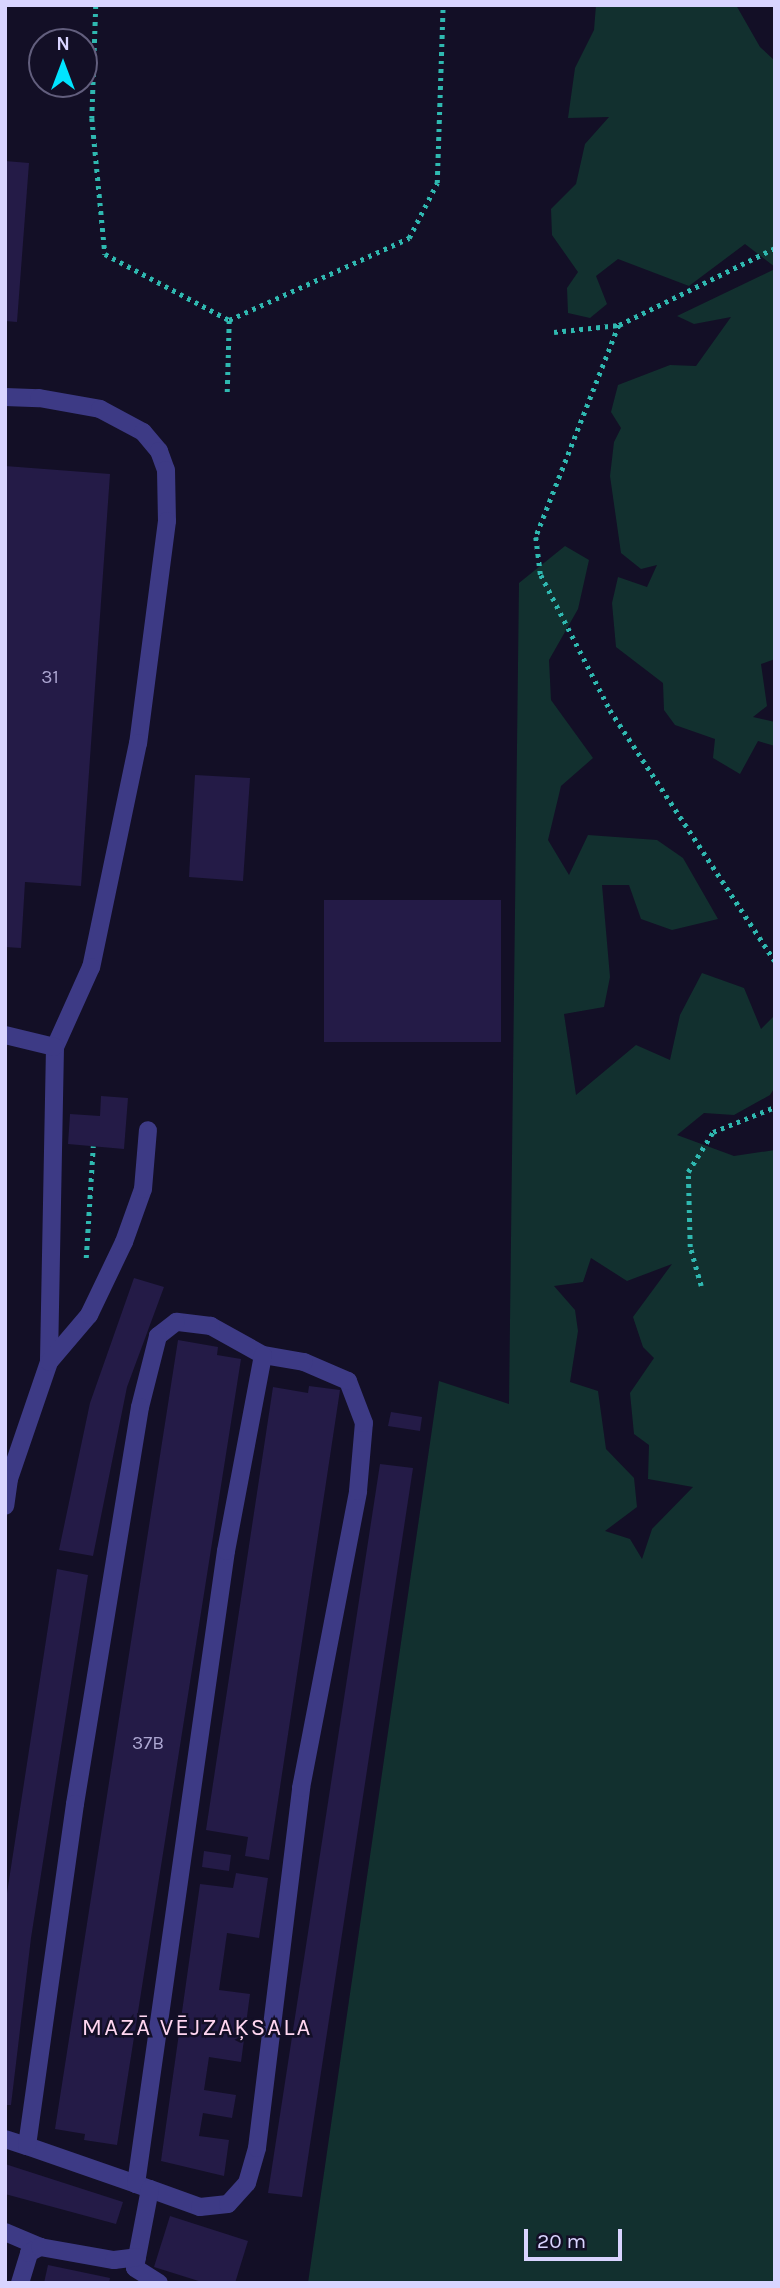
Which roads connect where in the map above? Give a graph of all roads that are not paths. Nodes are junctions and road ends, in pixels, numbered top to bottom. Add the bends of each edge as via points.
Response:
1 (5, 397) edge
2 (5, 1035) edge
3 (55, 1046) junction
4 (148, 1129) dead end
5 (263, 1355) junction
6 (50, 1362) junction
7 (5, 1506) edge
8 (5, 2139) edge
9 (27, 2146) junction
10 (143, 2187) junction
11 (5, 2232) edge
12 (40, 2248) junction
13 (135, 2269) edge
14 (20, 2283) edge
15 (159, 2283) edge

1 - 3 street via 100,409 143,432 159,451 166,470 167,521 138,743 91,967
2 - 3 street
3 - 6 street
4 - 6 street via 143,1189 124,1242 89,1315
5 - 9 street via 211,1326 176,1322 158,1336 140,1407 80,1776
5 - 10 street via 226,1551
5 - 10 street via 303,1362 348,1381 364,1423 363,1452 301,1788 257,2148 247,2183 228,2203 200,2207
6 - 7 street via 9,1479
8 - 9 street
9 - 10 street
10 - 13 street
11 - 12 street
12 - 13 street via 114,2260
12 - 14 street via 29,2253
13 - 15 street

